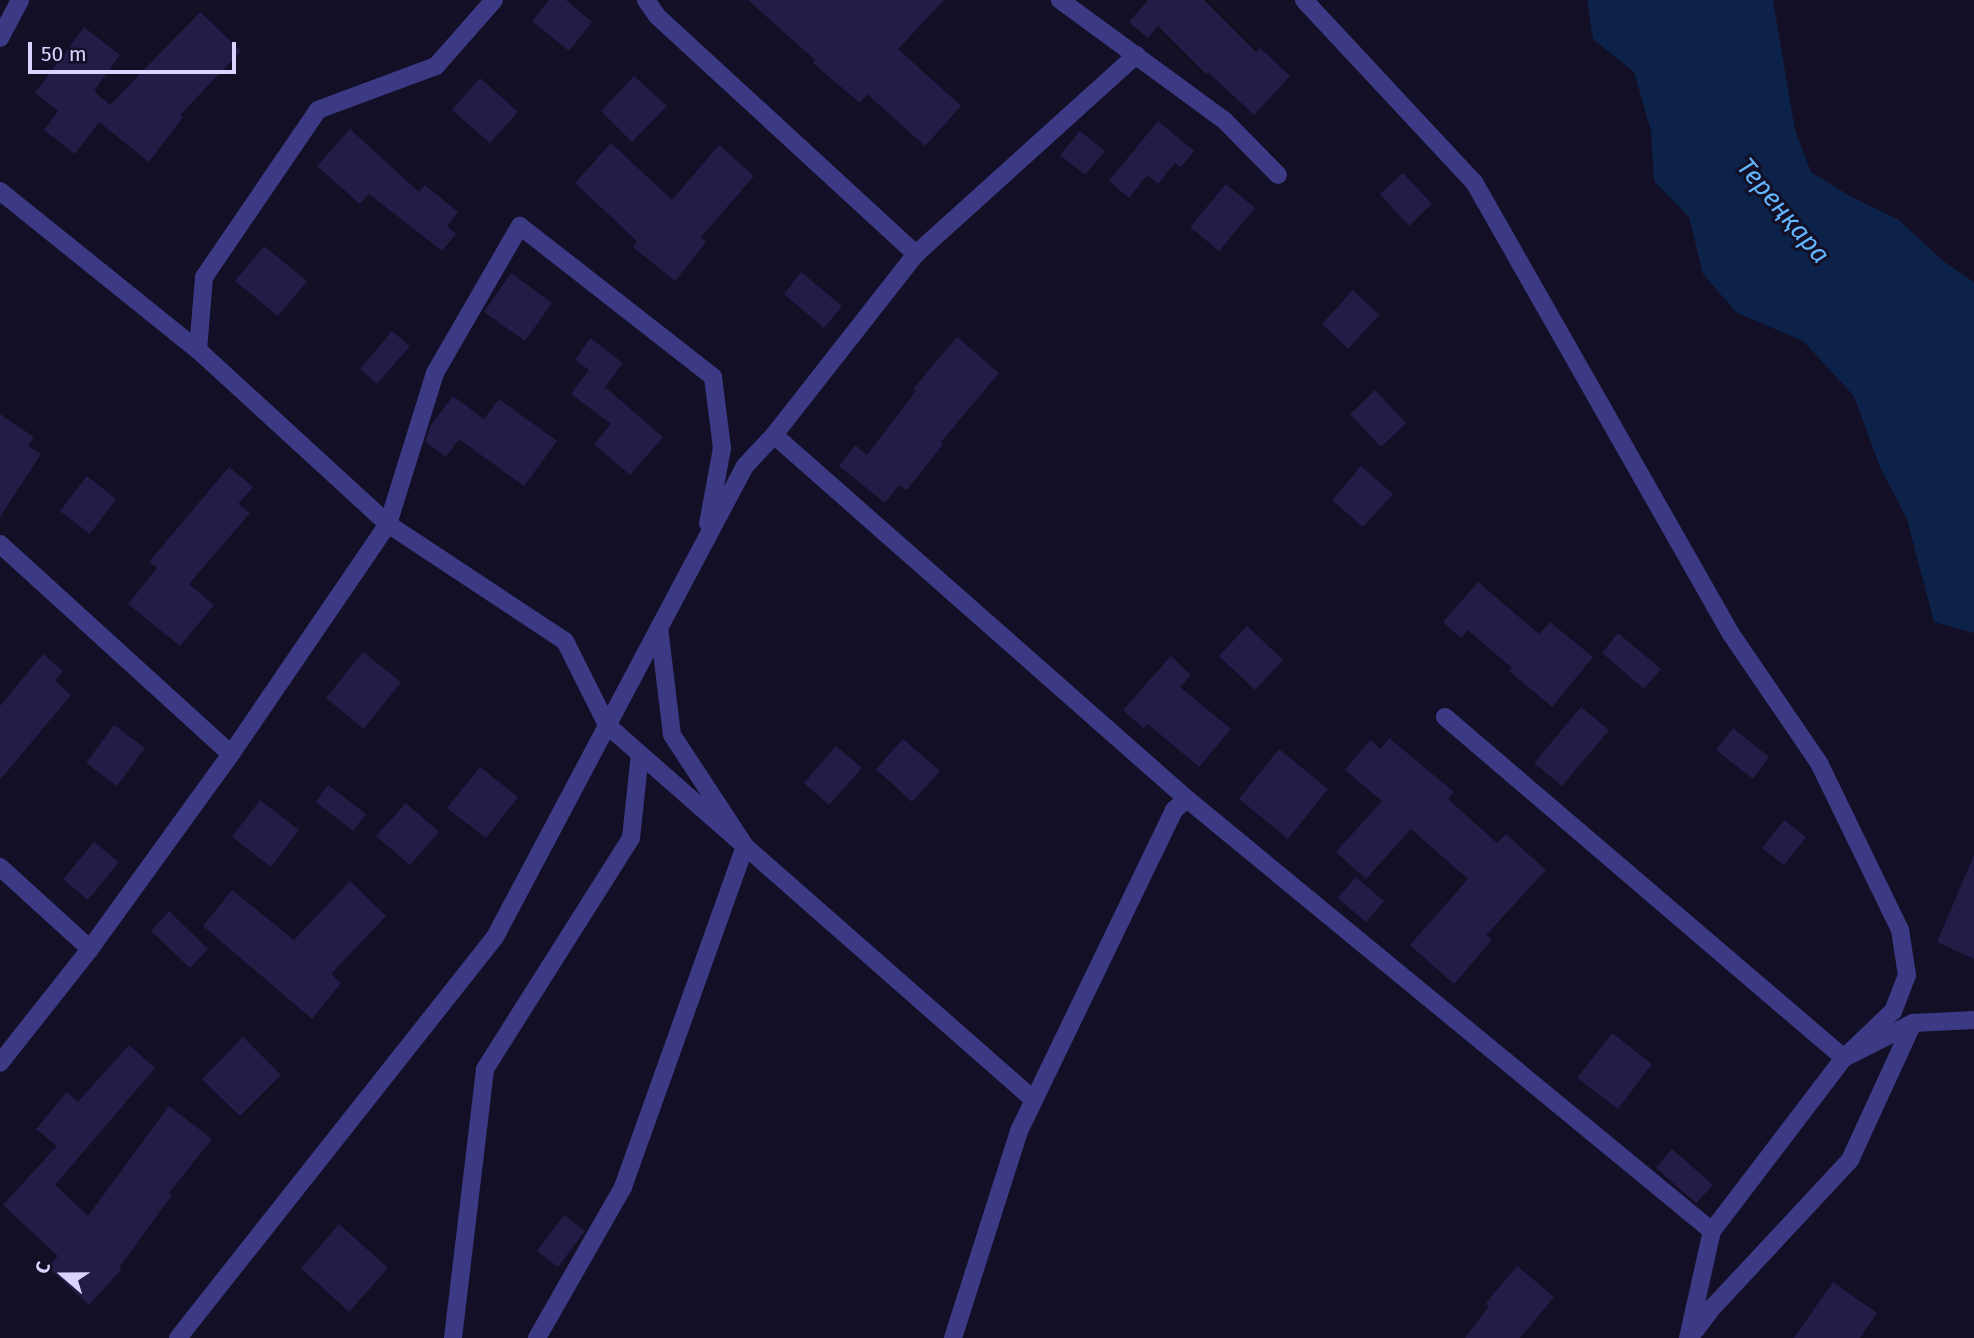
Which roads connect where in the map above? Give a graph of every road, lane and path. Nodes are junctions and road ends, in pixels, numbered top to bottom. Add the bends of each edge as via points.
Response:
1 (20, 0) edge
2 (494, 0) edge
3 (646, 0) edge
4 (1060, 0) edge
5 (1304, 0) edge
6 (0, 38) edge
7 (1136, 55) junction
8 (1278, 174) dead end
9 (0, 191) edge
10 (916, 254) junction
11 (198, 349) junction
12 (774, 435) junction
13 (388, 524) junction
14 (704, 542) junction
15 (0, 544) edge
16 (659, 628) junction
17 (1446, 717) dead end
18 (607, 725) junction
19 (231, 754) junction
20 (640, 754) junction
21 (1187, 799) junction
22 (745, 846) junction
23 (0, 867) edge
24 (90, 950) junction
25 (1974, 1020) edge
26 (1913, 1023) junction
27 (1844, 1058) junction
28 (0, 1063) edge
29 (1034, 1100) junction
30 (1712, 1231) junction
31 (178, 1338) edge
32 (453, 1338) edge
33 (537, 1338) edge
34 (953, 1338) edge
35 (1689, 1338) edge

1 - 6 street
2 - 11 street via 436,66 318,110 204,276
3 - 10 street via 657,16
4 - 7 street
5 - 27 street via 1474,182 1731,634 1819,763 1900,930 1907,975 1893,1011
7 - 8 street via 1224,120
7 - 10 street
9 - 11 street
10 - 12 street
11 - 13 street
12 - 14 street via 745,466
12 - 21 street
13 - 14 street via 435,373 520,226 713,377 722,448
13 - 18 street via 565,641
13 - 19 street
14 - 16 street
15 - 19 street
16 - 18 street
16 - 22 street via 672,735
17 - 27 street
18 - 20 street
18 - 31 street via 495,937
19 - 24 street
20 - 22 street
20 - 32 street via 631,838 485,1069
21 - 29 street via 1174,810
21 - 30 street
22 - 29 street
22 - 33 street via 623,1187
23 - 24 street
24 - 28 street
25 - 26 street
26 - 27 street
26 - 35 street via 1850,1160
27 - 30 street
29 - 34 street via 1018,1131
30 - 35 street

